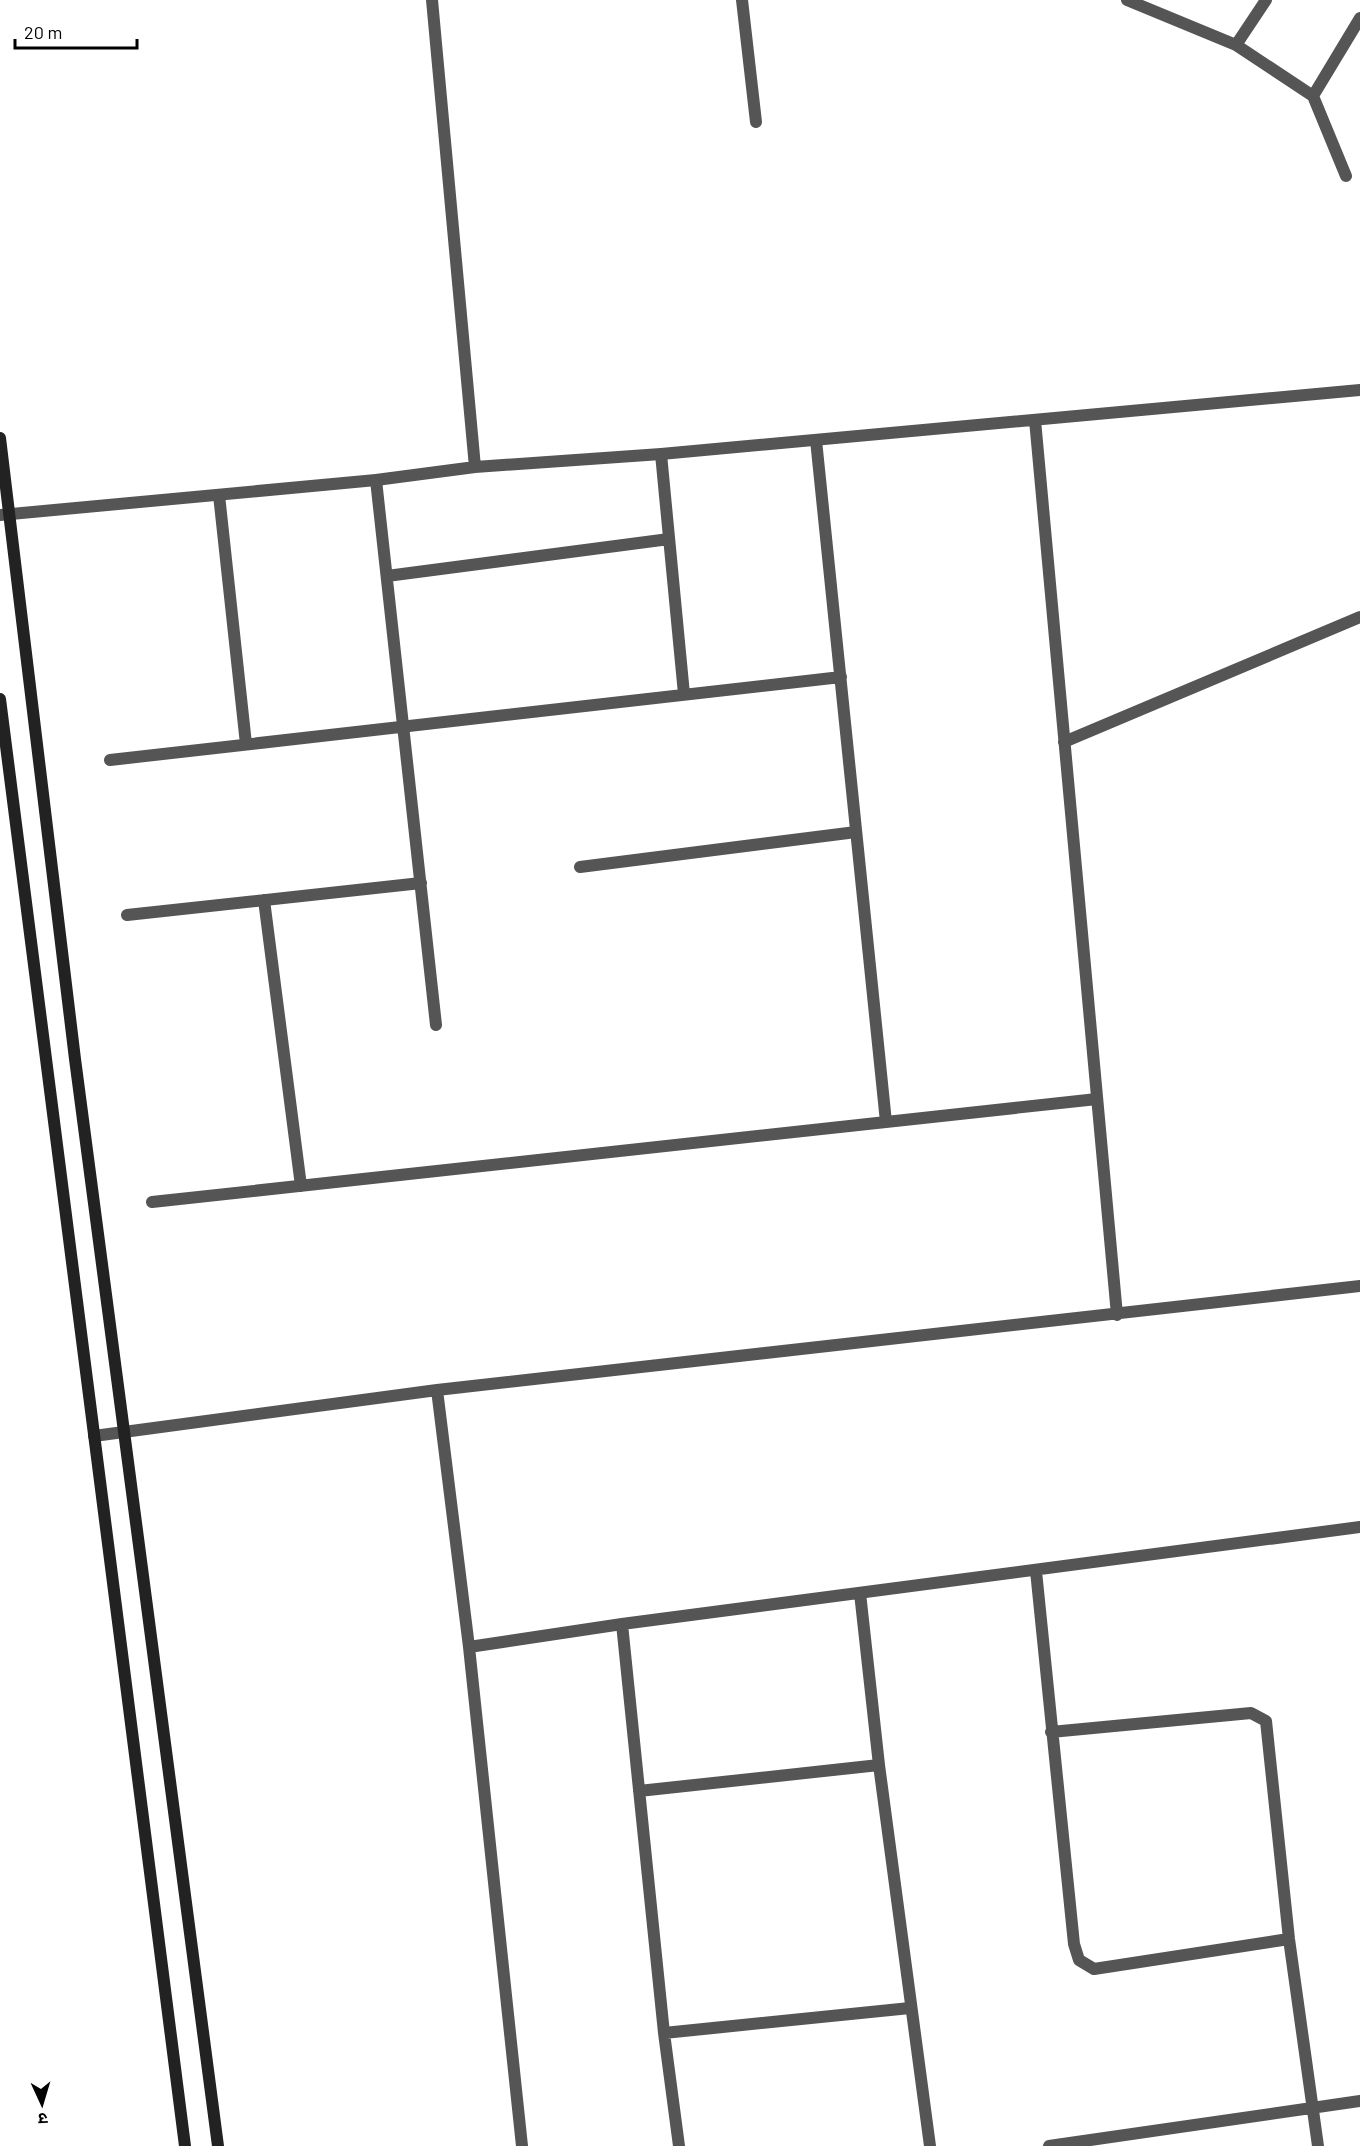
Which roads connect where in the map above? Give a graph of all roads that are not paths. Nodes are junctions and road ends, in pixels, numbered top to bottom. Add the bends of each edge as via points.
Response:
1 (432, 0) edge
2 (742, 0) edge
3 (1127, 0) edge
4 (1266, 0) edge
5 (1360, 18) edge
6 (1236, 45) junction
7 (1313, 96) junction
8 (756, 122) dead end
9 (1346, 176) dead end
10 (1360, 390) edge
11 (1035, 420) junction
12 (0, 438) edge
13 (816, 440) junction
14 (661, 454) junction
15 (475, 466) junction
16 (376, 480) junction
17 (219, 495) junction
18 (5, 514) edge
19 (669, 539) junction
20 (387, 576) junction
21 (1360, 617) edge
22 (841, 677) junction
23 (684, 694) junction
24 (0, 699) edge
25 (403, 726) junction
26 (1064, 742) junction
27 (246, 744) junction
28 (110, 760) dead end
29 (856, 832) junction
30 (580, 867) dead end
31 (421, 883) junction
32 (264, 900) junction
33 (127, 915) dead end
34 (436, 1025) dead end
35 (1097, 1100) junction
36 (886, 1122) junction
37 (301, 1186) junction
38 (152, 1202) dead end
39 (1360, 1286) edge
40 (1116, 1315) junction
41 (437, 1389) junction
42 (124, 1433) junction
43 (94, 1436) junction
44 (1360, 1527) edge
45 (1036, 1571) junction
46 (860, 1593) junction
47 (622, 1624) junction
48 (469, 1647) junction
49 (1051, 1732) junction
50 (879, 1765) junction
51 (639, 1791) junction
52 (1289, 1939) junction
53 (910, 2008) junction
54 (664, 2032) junction
55 (1360, 2101) edge
56 (1313, 2107) junction
57 (185, 2146) edge
58 (218, 2146) edge
59 (522, 2146) edge
60 (679, 2146) edge
61 (930, 2146) edge
62 (1049, 2146) edge
63 (1318, 2146) edge

1 - 15 street
2 - 8 street
3 - 6 street
4 - 6 street
5 - 7 street
6 - 7 street
7 - 9 street
10 - 11 street
11 - 13 street
11 - 26 street
12 - 18 street
13 - 14 street
13 - 22 street
14 - 15 street
14 - 19 street
15 - 16 street
16 - 17 street
16 - 20 street
17 - 18 street
17 - 27 street
18 - 42 street
19 - 20 street
19 - 23 street
20 - 25 street
21 - 26 street
22 - 23 street
22 - 29 street
23 - 25 street
24 - 43 street
25 - 27 street
25 - 31 street
26 - 35 street
27 - 28 street
29 - 30 street
29 - 36 street
31 - 32 street
31 - 34 street
32 - 33 street
32 - 37 street
35 - 36 street
35 - 40 street
36 - 37 street
37 - 38 street
39 - 40 street
40 - 41 street
41 - 42 street
41 - 48 street
42 - 43 street
42 - 58 street
43 - 57 street
44 - 45 street
45 - 46 street
45 - 49 street
46 - 47 street
46 - 50 street
47 - 48 street
47 - 51 street
48 - 59 street
49 - 52 street via 1251,1713 1266,1721
49 - 52 street via 1078,1960 1094,1969
50 - 51 street
50 - 53 street
51 - 54 street
52 - 56 street
53 - 54 street
53 - 61 street
54 - 60 street
55 - 56 street
56 - 62 street
56 - 63 street

